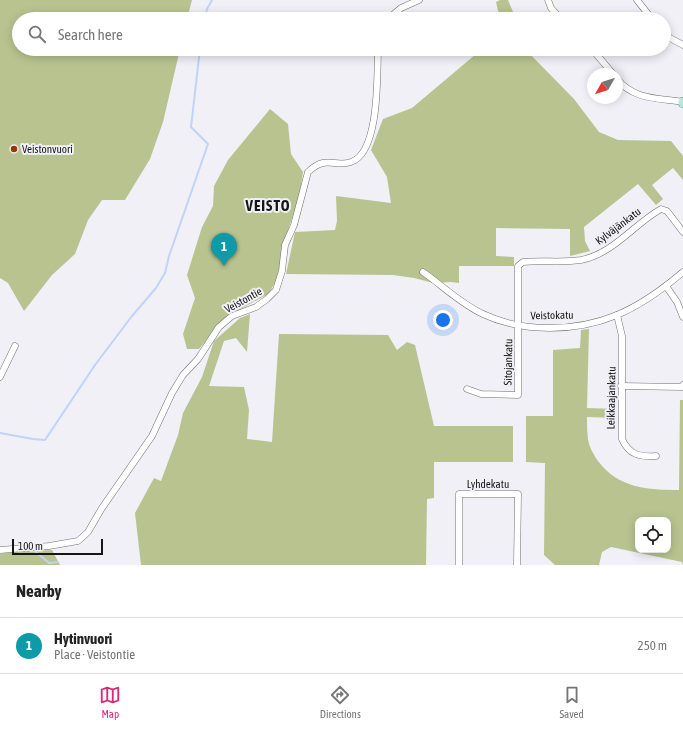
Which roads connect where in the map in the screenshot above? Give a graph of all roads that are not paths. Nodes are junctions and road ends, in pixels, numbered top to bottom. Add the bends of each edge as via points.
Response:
1 (419, 0) edge
2 (548, 0) edge
3 (637, 0) edge
4 (396, 12) edge
5 (555, 12) edge
6 (646, 12) edge
7 (671, 39) edge
8 (683, 45) edge
9 (378, 56) edge
10 (598, 56) edge
11 (608, 68) edge
12 (623, 85) edge
13 (683, 102) edge
14 (683, 232) edge
15 (423, 272) dead end
16 (683, 272) edge
17 (666, 286) junction
18 (617, 315) junction
19 (683, 317) edge
20 (518, 325) junction
21 (15, 346) dead end
22 (0, 377) edge
23 (683, 385) edge
24 (621, 386) junction
25 (467, 389) dead end
26 (656, 456) dead end
27 (0, 550) edge
28 (459, 565) edge
29 (517, 565) edge

1 - 4 street
2 - 5 street
3 - 6 street
7 - 8 street
9 - 27 street, Veistontie via 377,107 369,137 357,159 351,162 321,163 308,172 286,245 276,290 256,307 232,316 220,327 198,359 183,375 152,436 88,532 78,541
10 - 11 street
12 - 13 street via 638,96
14 - 20 street, Kylväjänkatu via 667,211 660,209 611,246 582,260 523,262 518,266
15 - 20 street, Veistokatu via 484,315
16 - 17 street, Veistokatu
17 - 18 street, Veistokatu
17 - 19 street
18 - 20 street, Veistokatu via 575,326 552,328
18 - 24 street, Leikkaajankatu via 622,336
20 - 25 street, Sitojankatu via 518,394 481,394
21 - 22 street
23 - 24 street
24 - 26 street, Leikkaajankatu via 620,431 624,446 631,453
28 - 29 street, Lyhdekatu via 459,494 518,494

